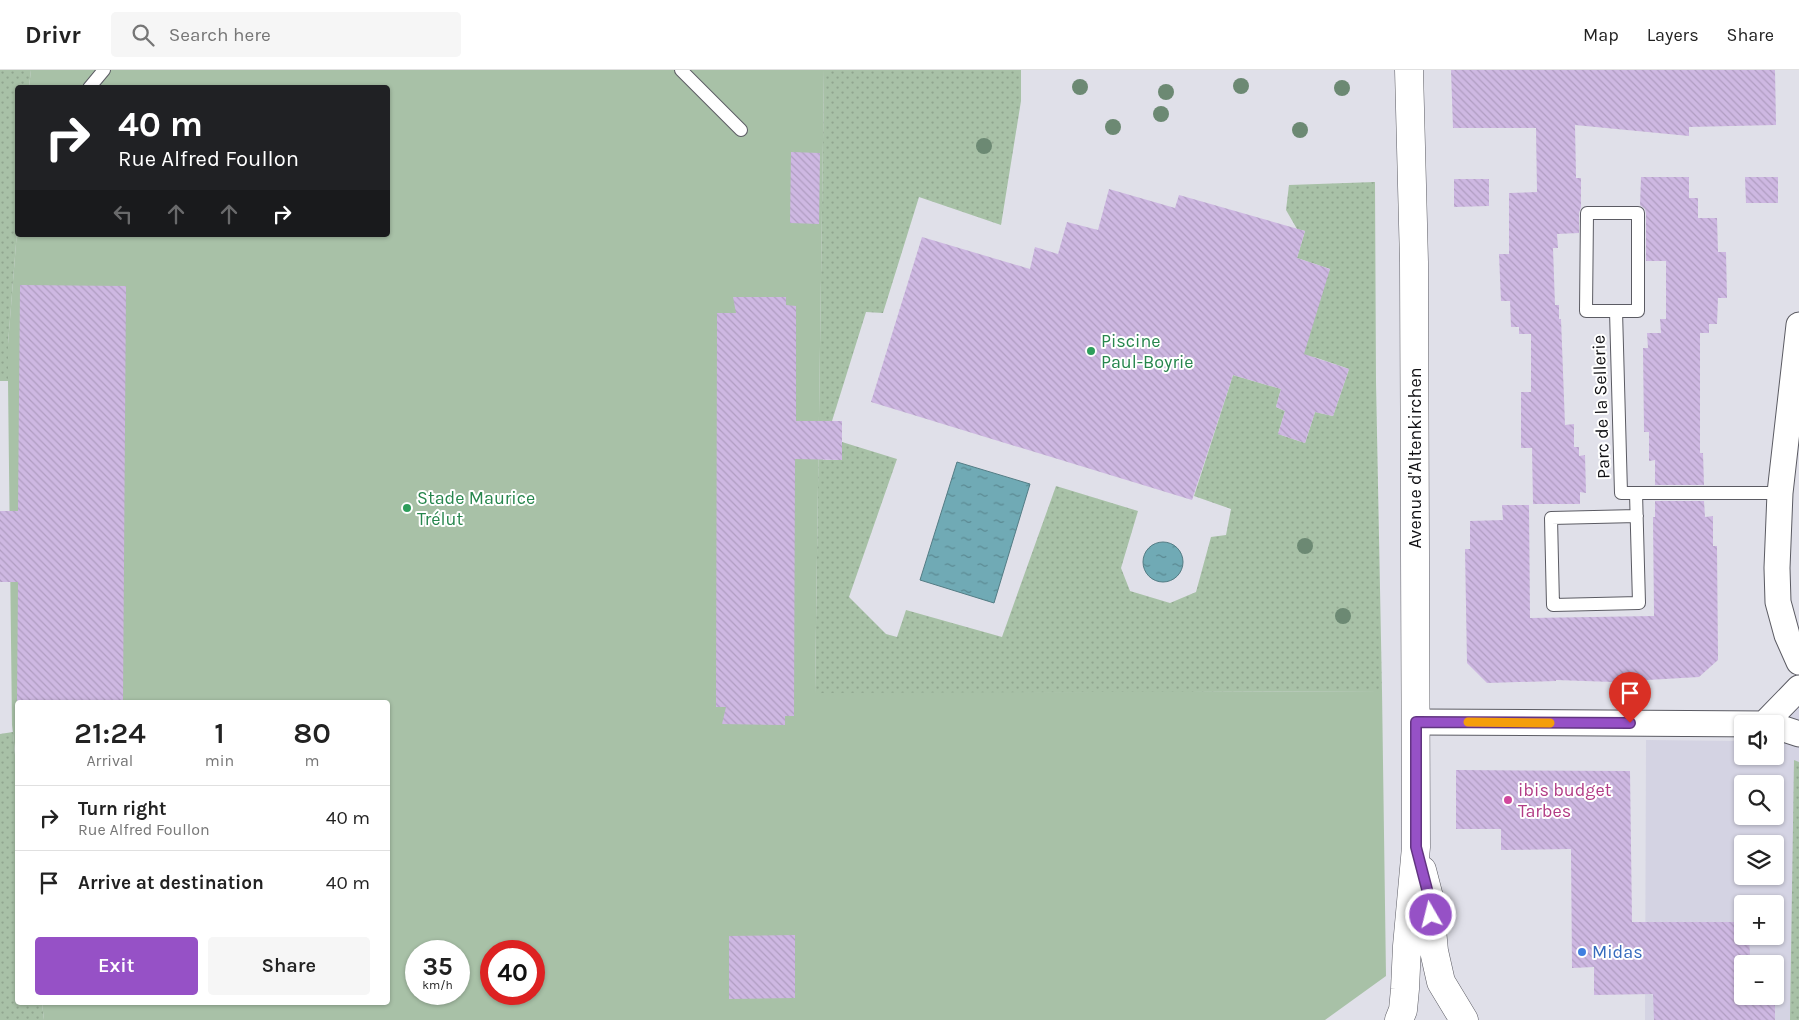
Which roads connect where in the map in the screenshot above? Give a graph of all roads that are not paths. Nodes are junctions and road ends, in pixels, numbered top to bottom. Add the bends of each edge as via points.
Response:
1 (104, 70) edge
2 (681, 70) edge
3 (1409, 70) edge
4 (92, 85) edge
5 (741, 130) dead end
6 (1616, 311) junction
7 (1799, 325) edge
8 (1792, 462) edge
9 (1636, 493) junction
10 (1780, 493) junction
11 (1637, 516) junction
12 (1799, 662) edge
13 (1799, 688) edge
14 (1774, 715) edge
15 (1416, 722) junction
16 (1734, 723) edge
17 (1784, 729) edge
18 (1799, 734) edge
19 (1416, 847) junction
20 (1399, 1020) edge
21 (1464, 1020) edge

1 - 4 lane
2 - 5 lane
3 - 15 street, Avenue d'Altenkirchen via 1414,262
6 - 6 lane, Parc de la Sellerie via 1638,311 1638,214 1586,213 1586,311
6 - 9 lane, Parc de la Sellerie via 1621,493
7 - 8 street
8 - 10 street
9 - 10 lane
9 - 11 lane
10 - 12 street via 1778,602 1786,634
11 - 11 lane via 1639,603 1553,605 1551,518
13 - 14 street
15 - 16 street
15 - 19 street, Avenue d'Altenkirchen
17 - 18 street
19 - 20 street, Avenue d'Altenkirchen via 1403,1010
19 - 21 street, Avenue d'Altenkirchen via 1429,897 1434,951 1441,982

